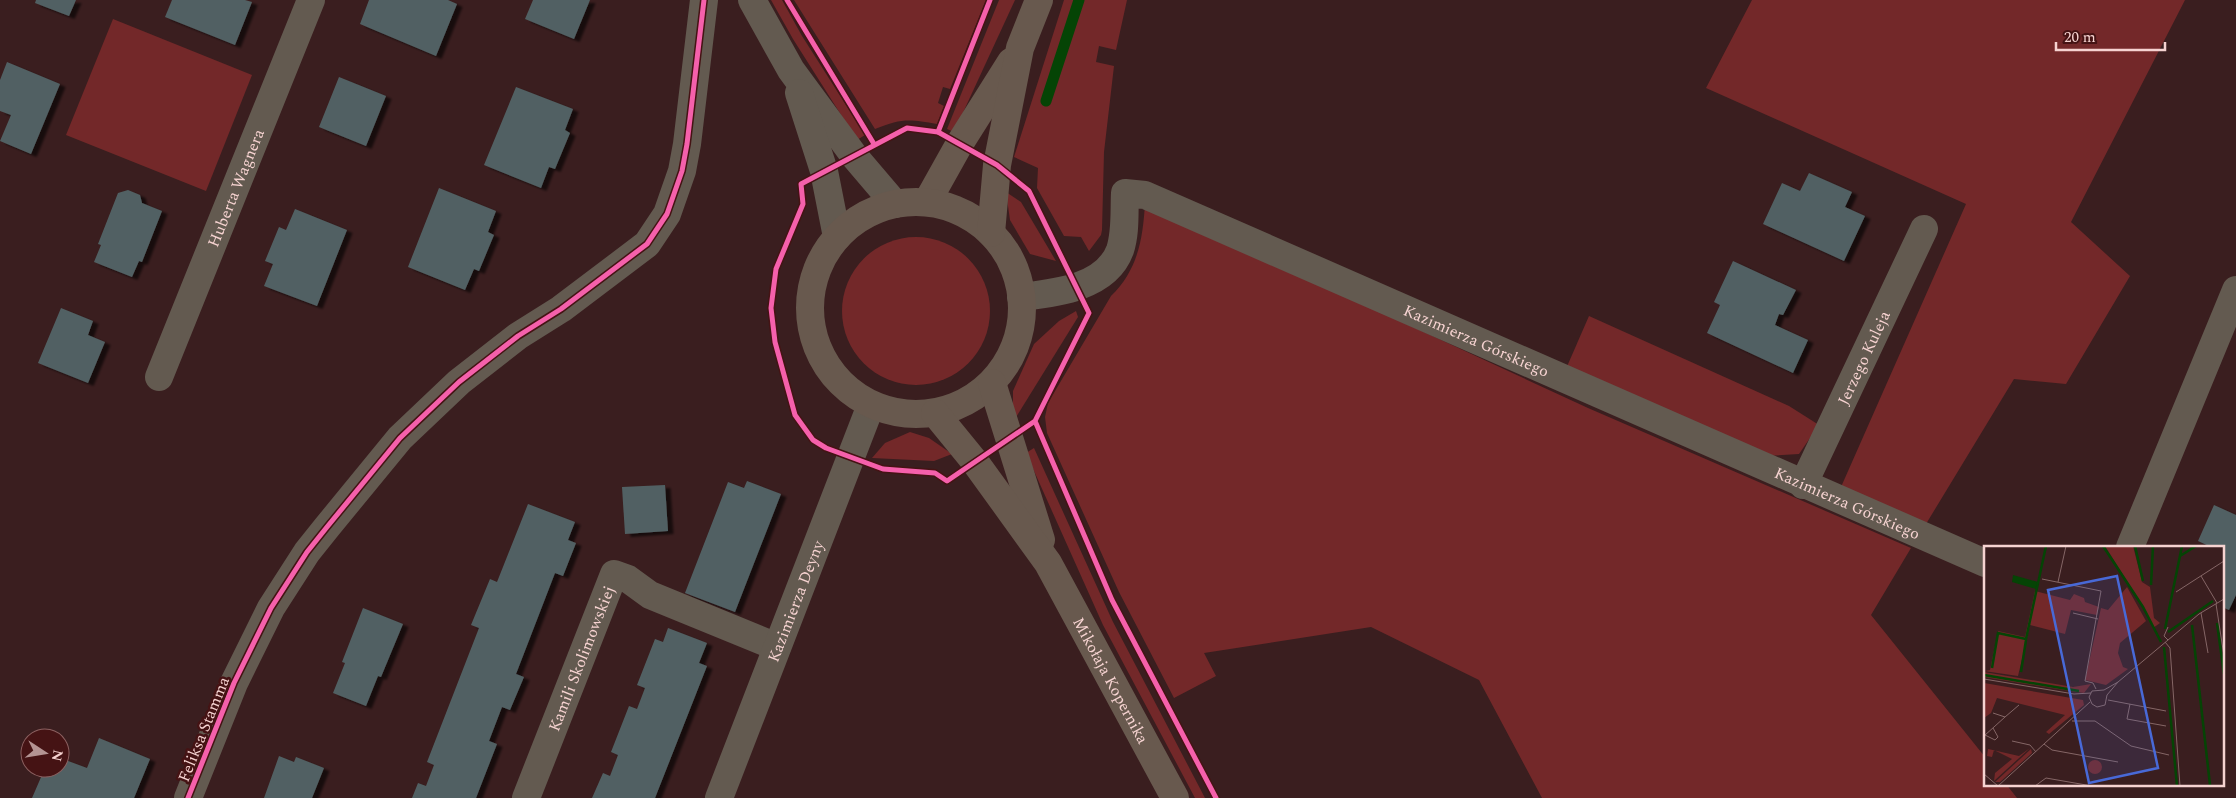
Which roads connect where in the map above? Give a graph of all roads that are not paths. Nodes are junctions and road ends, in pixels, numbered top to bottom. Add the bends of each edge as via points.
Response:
1 (311, 0) edge
2 (704, 0) edge
3 (752, 0) edge
4 (1039, 0) edge
5 (1020, 48) junction
6 (791, 70) junction
7 (928, 202) junction
8 (895, 204) junction
9 (1924, 229) dead end
10 (991, 232) junction
11 (837, 237) junction
12 (2236, 290) edge
13 (1021, 297) junction
14 (159, 377) dead end
15 (992, 383) junction
16 (872, 405) junction
17 (935, 413) junction
18 (1803, 485) junction
19 (2130, 546) edge
20 (1048, 563) junction
21 (1984, 563) edge
22 (777, 647) junction
23 (188, 798) edge
24 (526, 798) edge
25 (719, 798) edge
26 (1174, 798) edge

1 - 14 street, Huberta Wagnera
2 - 23 street, Feliksa Stamma via 682,171 667,214 646,244 459,382 400,438 307,552 271,608 240,669
3 - 6 street
4 - 5 main road
5 - 7 main road via 960,143
5 - 10 main road via 997,165
6 - 8 street
6 - 11 street via 824,171
7 - 8 main road
7 - 10 main road via 972,218
8 - 11 main road via 863,216
9 - 18 street, Jerzego Kuleja
10 - 13 main road via 1007,253 1017,276
11 - 16 main road via 819,264 810,296 811,329 823,360 843,386
12 - 19 street
13 - 15 main road via 1020,332 1010,359
13 - 18 street, Kazimierza Górskiego via 1077,287 1098,277 1113,264 1120,250 1125,193 1145,194
15 - 17 main road via 966,402
15 - 20 main road, Mikołaja Kopernika
16 - 17 main road via 902,414
16 - 22 street, Kazimierza Deyny
17 - 20 main road, Mikołaja Kopernika
18 - 21 street, Kazimierza Górskiego
20 - 26 main road, Mikołaja Kopernika
22 - 24 street, Kamili Skolimowskiej via 650,595 628,579 614,574
22 - 25 street, Kazimierza Deyny

